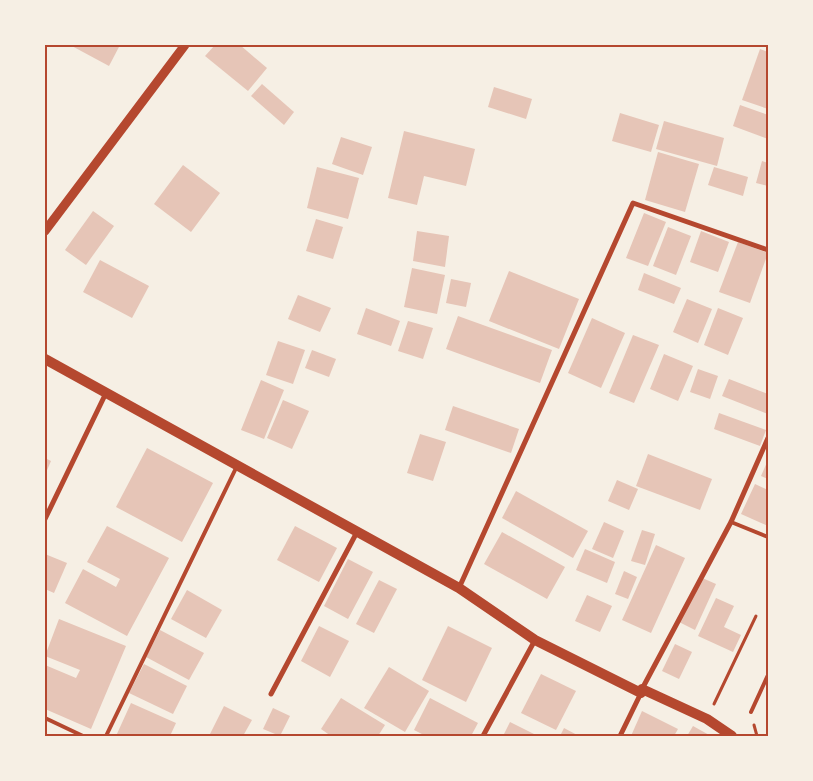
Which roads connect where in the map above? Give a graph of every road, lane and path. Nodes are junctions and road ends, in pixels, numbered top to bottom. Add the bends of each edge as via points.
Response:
1 (184, 45) edge
2 (45, 232) edge
3 (768, 250) edge
4 (45, 359) edge
5 (106, 393) junction
6 (768, 438) edge
7 (237, 465) junction
8 (45, 519) edge
9 (731, 522) junction
10 (358, 532) junction
11 (768, 537) edge
12 (459, 588) junction
13 (756, 616) dead end
14 (535, 640) junction
15 (768, 676) edge
16 (642, 691) junction
17 (271, 694) dead end
18 (751, 712) dead end
19 (45, 718) edge
20 (707, 720) junction
21 (83, 736) edge
22 (106, 736) edge
23 (483, 736) edge
24 (620, 736) edge
25 (732, 736) edge

1 - 2 street
3 - 12 street via 633,203
4 - 5 main road
5 - 7 main road
5 - 8 street
6 - 9 street
7 - 10 main road
7 - 22 lane
9 - 11 lane
9 - 16 street
10 - 12 main road
10 - 17 street
12 - 14 main road
13 - 20 path
14 - 16 main road
14 - 23 street
15 - 18 lane
16 - 20 main road
16 - 24 street
19 - 21 lane
20 - 25 main road

